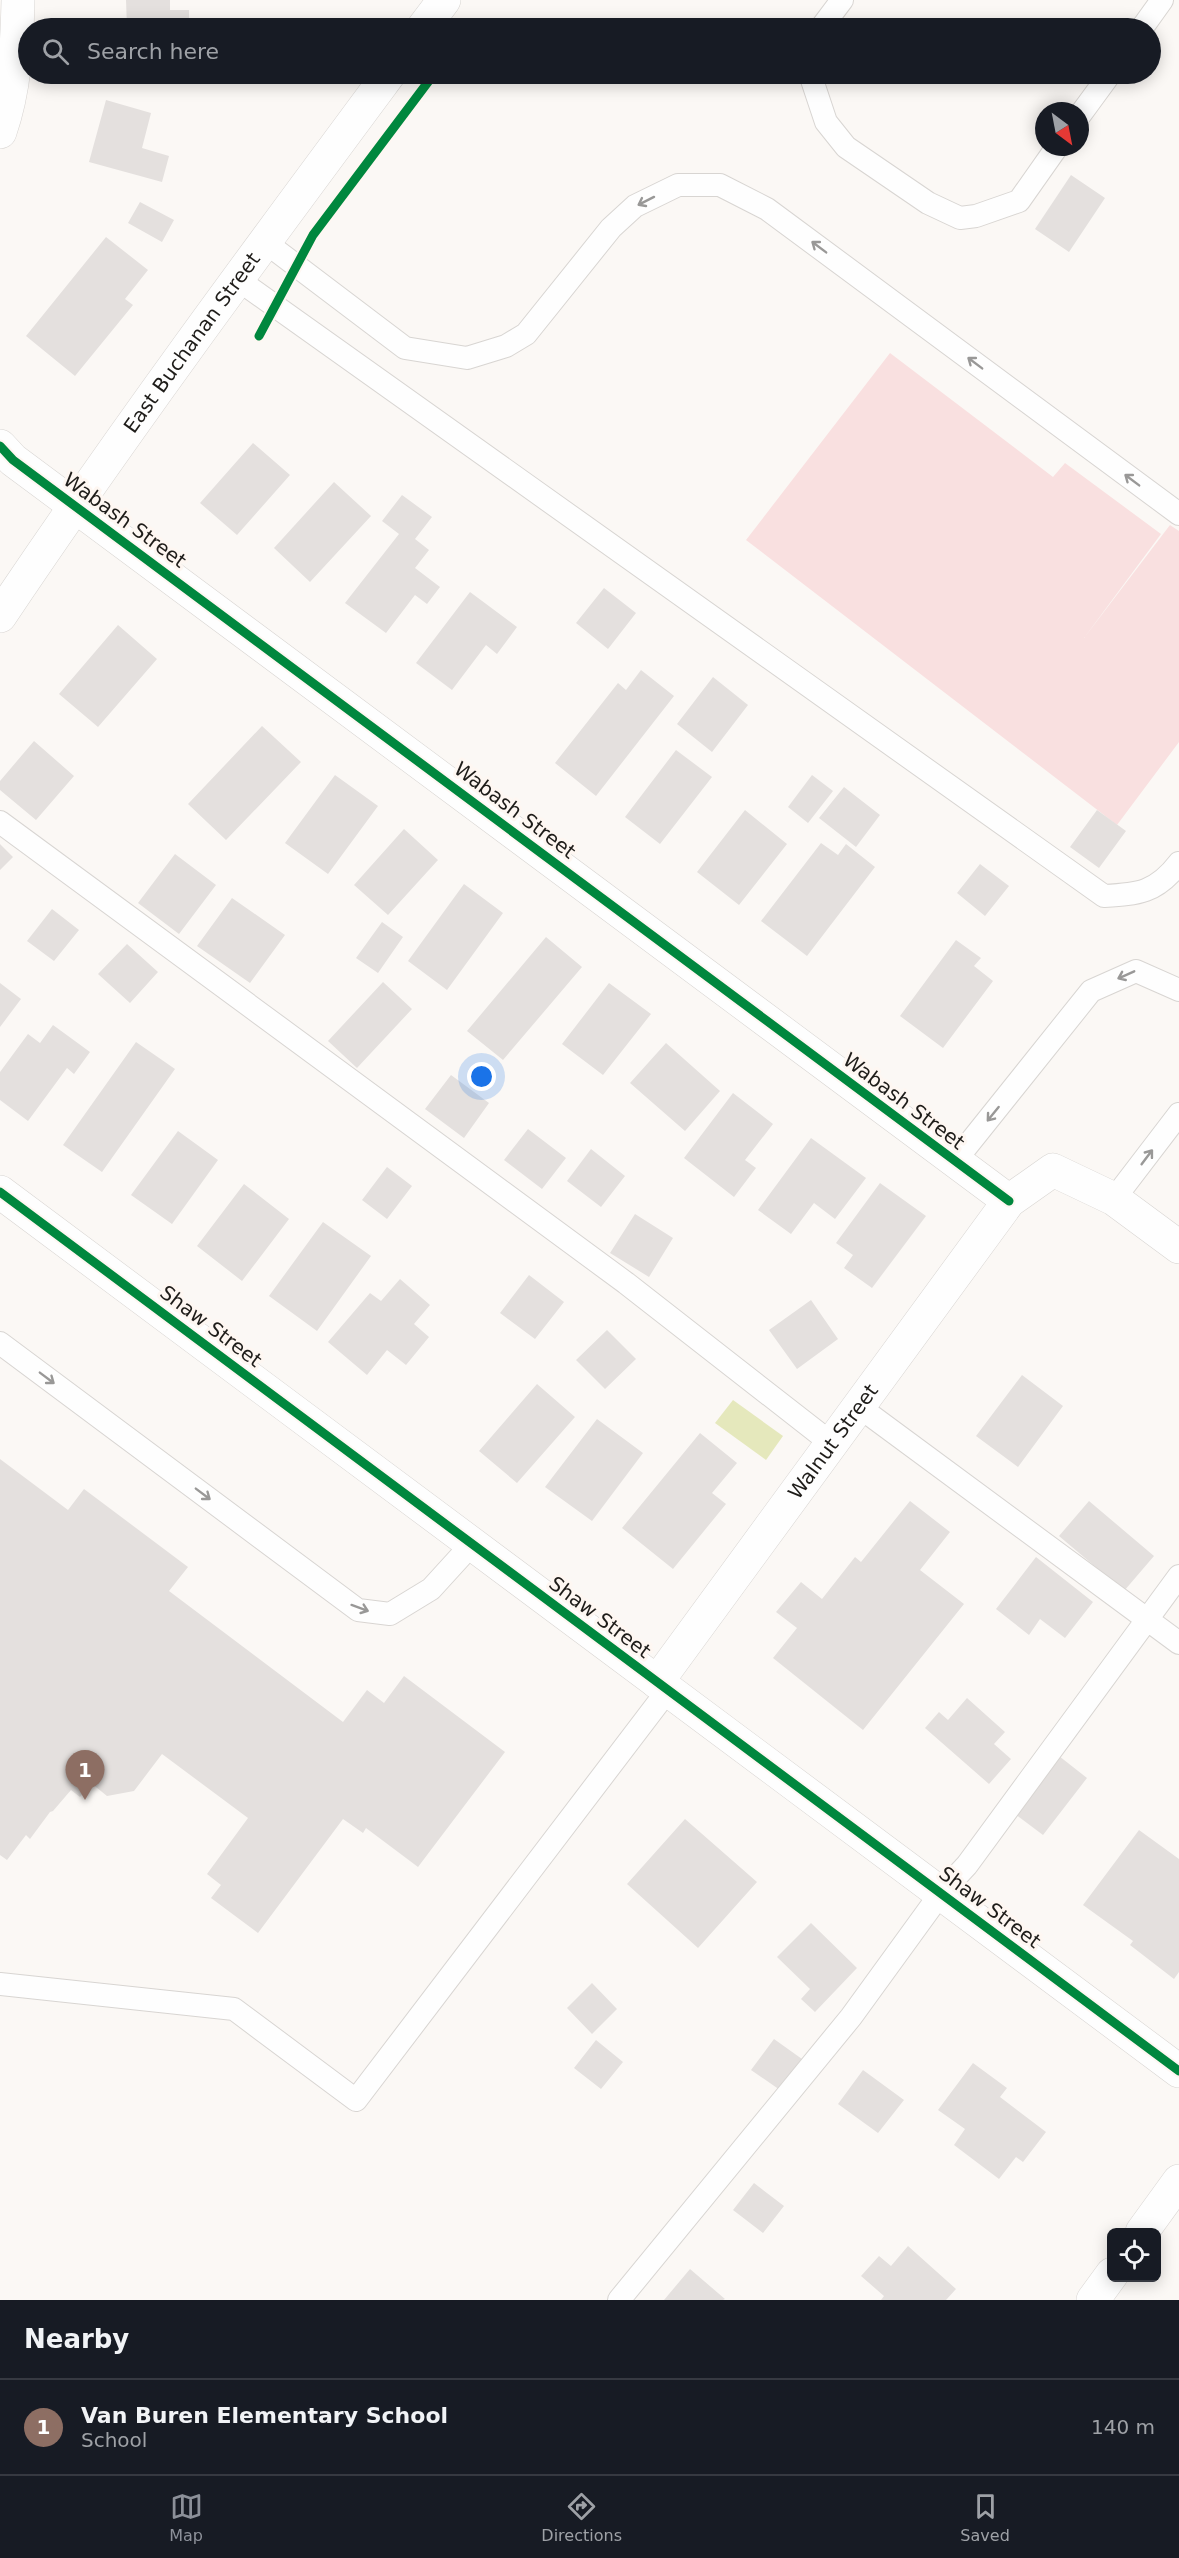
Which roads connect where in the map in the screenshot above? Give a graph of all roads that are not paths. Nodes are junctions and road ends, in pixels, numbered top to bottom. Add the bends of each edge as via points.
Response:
1 (18, 0) edge
2 (444, 0) edge
3 (842, 0) edge
4 (1162, 0) edge
5 (430, 18) edge
6 (828, 18) edge
7 (1149, 18) edge
8 (382, 84) edge
9 (813, 84) edge
10 (1103, 84) edge
11 (1089, 103) edge
12 (0, 132) edge
13 (1052, 156) edge
14 (265, 242) junction
15 (237, 279) junction
16 (0, 446) edge
17 (75, 505) junction
18 (1179, 514) edge
19 (0, 616) edge
20 (0, 822) edge
21 (1179, 863) edge
22 (1179, 990) edge
23 (1179, 1114) edge
24 (955, 1161) junction
25 (0, 1192) edge
26 (1114, 1199) junction
27 (1009, 1202) junction
28 (1179, 1247) edge
29 (0, 1342) edge
30 (858, 1406) junction
31 (831, 1443) junction
32 (472, 1544) junction
33 (1179, 1576) edge
34 (1148, 1619) junction
35 (1179, 1643) edge
36 (663, 1686) junction
37 (941, 1893) junction
38 (0, 1984) edge
39 (1179, 2071) edge
40 (1179, 2181) edge
41 (1145, 2228) edge
42 (1107, 2281) edge
43 (619, 2300) edge
44 (1093, 2300) edge

1 - 12 street via 9,105
2 - 5 street
3 - 6 lane
4 - 7 lane
8 - 14 street, East Buchanan Street
9 - 13 lane via 826,122 846,147 928,203 960,218 1019,201
10 - 11 lane
14 - 15 street, East Buchanan Street
18 -> 14 lane via 767,209 720,185 678,185 635,206 611,228 526,334 506,346 466,358 405,348
15 - 17 street, East Buchanan Street
15 - 21 lane via 1104,896 1139,894 1169,876
16 - 17 street, Wabash Street
17 - 19 street, East Buchanan Street
17 - 24 street, Wabash Street
20 - 31 lane via 626,1283
22 -> 24 lane via 1136,971 1092,991
26 -> 23 lane
24 - 27 street, Wabash Street
25 - 32 street, Shaw Street
26 - 27 street via 1053,1170
26 - 28 street
27 - 30 street, Walnut Street
29 -> 32 lane via 358,1610 390,1614 430,1588
30 - 31 street, Walnut Street
30 - 34 lane
31 - 36 street, Walnut Street
32 - 36 street, Shaw Street
33 - 34 lane
34 - 35 lane
34 - 37 lane via 967,1865
36 - 37 street, Shaw Street
36 - 38 lane via 356,2100 234,2010
37 - 39 street, Shaw Street
37 - 43 lane via 851,2018
40 - 41 street
42 - 44 street

